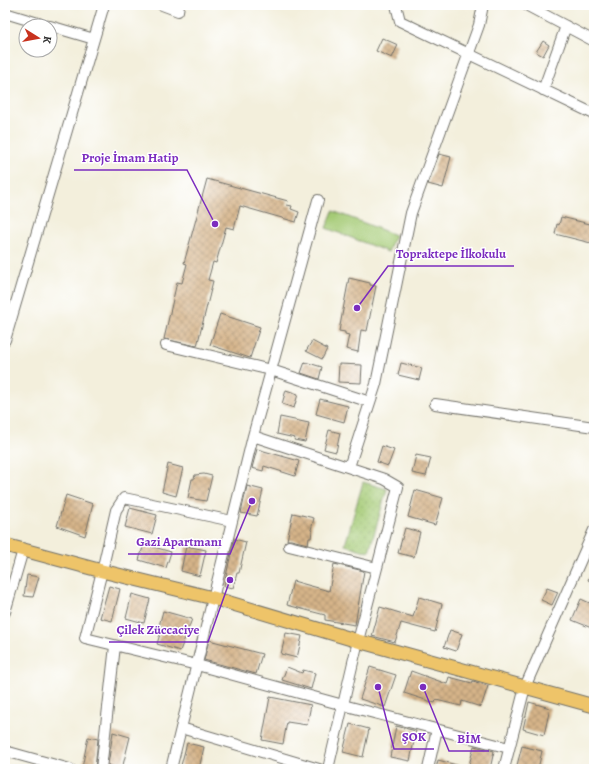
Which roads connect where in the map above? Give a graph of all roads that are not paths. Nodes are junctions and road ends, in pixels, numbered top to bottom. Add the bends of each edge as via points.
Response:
1 (104, 5) edge
2 (162, 5) edge
3 (179, 5) edge
4 (396, 5) edge
5 (483, 5) edge
6 (526, 5) edge
7 (5, 13) edge
8 (22, 18) edge
9 (566, 26) junction
10 (58, 29) edge
11 (94, 39) junction
12 (594, 42) edge
13 (467, 53) junction
14 (543, 90) junction
15 (594, 114) edge
16 (318, 200) dead end
17 (10, 307) edge
18 (5, 340) edge
19 (166, 345) dead end
20 (271, 370) junction
21 (370, 402) junction
22 (435, 404) dead end
23 (594, 427) edge
24 (254, 436) junction
25 (349, 467) junction
26 (232, 521) junction
27 (594, 530) edge
28 (5, 545) edge
29 (289, 546) dead end
30 (23, 550) junction
31 (377, 568) junction
32 (102, 571) junction
33 (213, 598) junction
34 (6, 609) edge
35 (358, 641) junction
36 (114, 646) junction
37 (197, 665) junction
38 (525, 687) junction
39 (343, 705) junction
40 (594, 706) edge
41 (181, 728) junction
42 (437, 729) junction
43 (509, 748) junction
44 (5, 751) edge
45 (70, 769) edge
46 (101, 769) edge
47 (171, 769) edge
48 (319, 769) edge
49 (328, 769) edge
50 (428, 769) edge
51 (504, 769) edge

1 - 11 street
2 - 3 street via 178,11
4 - 13 street via 400,21
5 - 13 street via 479,25
6 - 9 street
7 - 8 street
9 - 12 street
9 - 14 street
10 - 11 street
11 - 17 street
13 - 14 street
13 - 21 street via 411,213 376,384
14 - 15 street
16 - 20 street
17 - 18 street
19 - 20 street
20 - 21 street
20 - 24 street
21 - 25 street
22 - 23 street
24 - 25 street
24 - 26 street
25 - 31 street via 384,479 398,487
26 - 32 street via 124,498 116,510
26 - 33 street
27 - 38 street
28 - 30 main road
29 - 31 street
30 - 32 main road
30 - 34 street
31 - 35 street
32 - 33 main road
32 - 36 street via 85,638
33 - 35 main road
33 - 37 street
35 - 38 main road
35 - 39 street
36 - 37 street
36 - 46 street
37 - 39 street
37 - 41 street
38 - 40 main road
38 - 43 street
39 - 42 street
39 - 49 street
41 - 47 street
41 - 48 street
42 - 43 street
42 - 50 street
43 - 51 street
44 - 45 street

